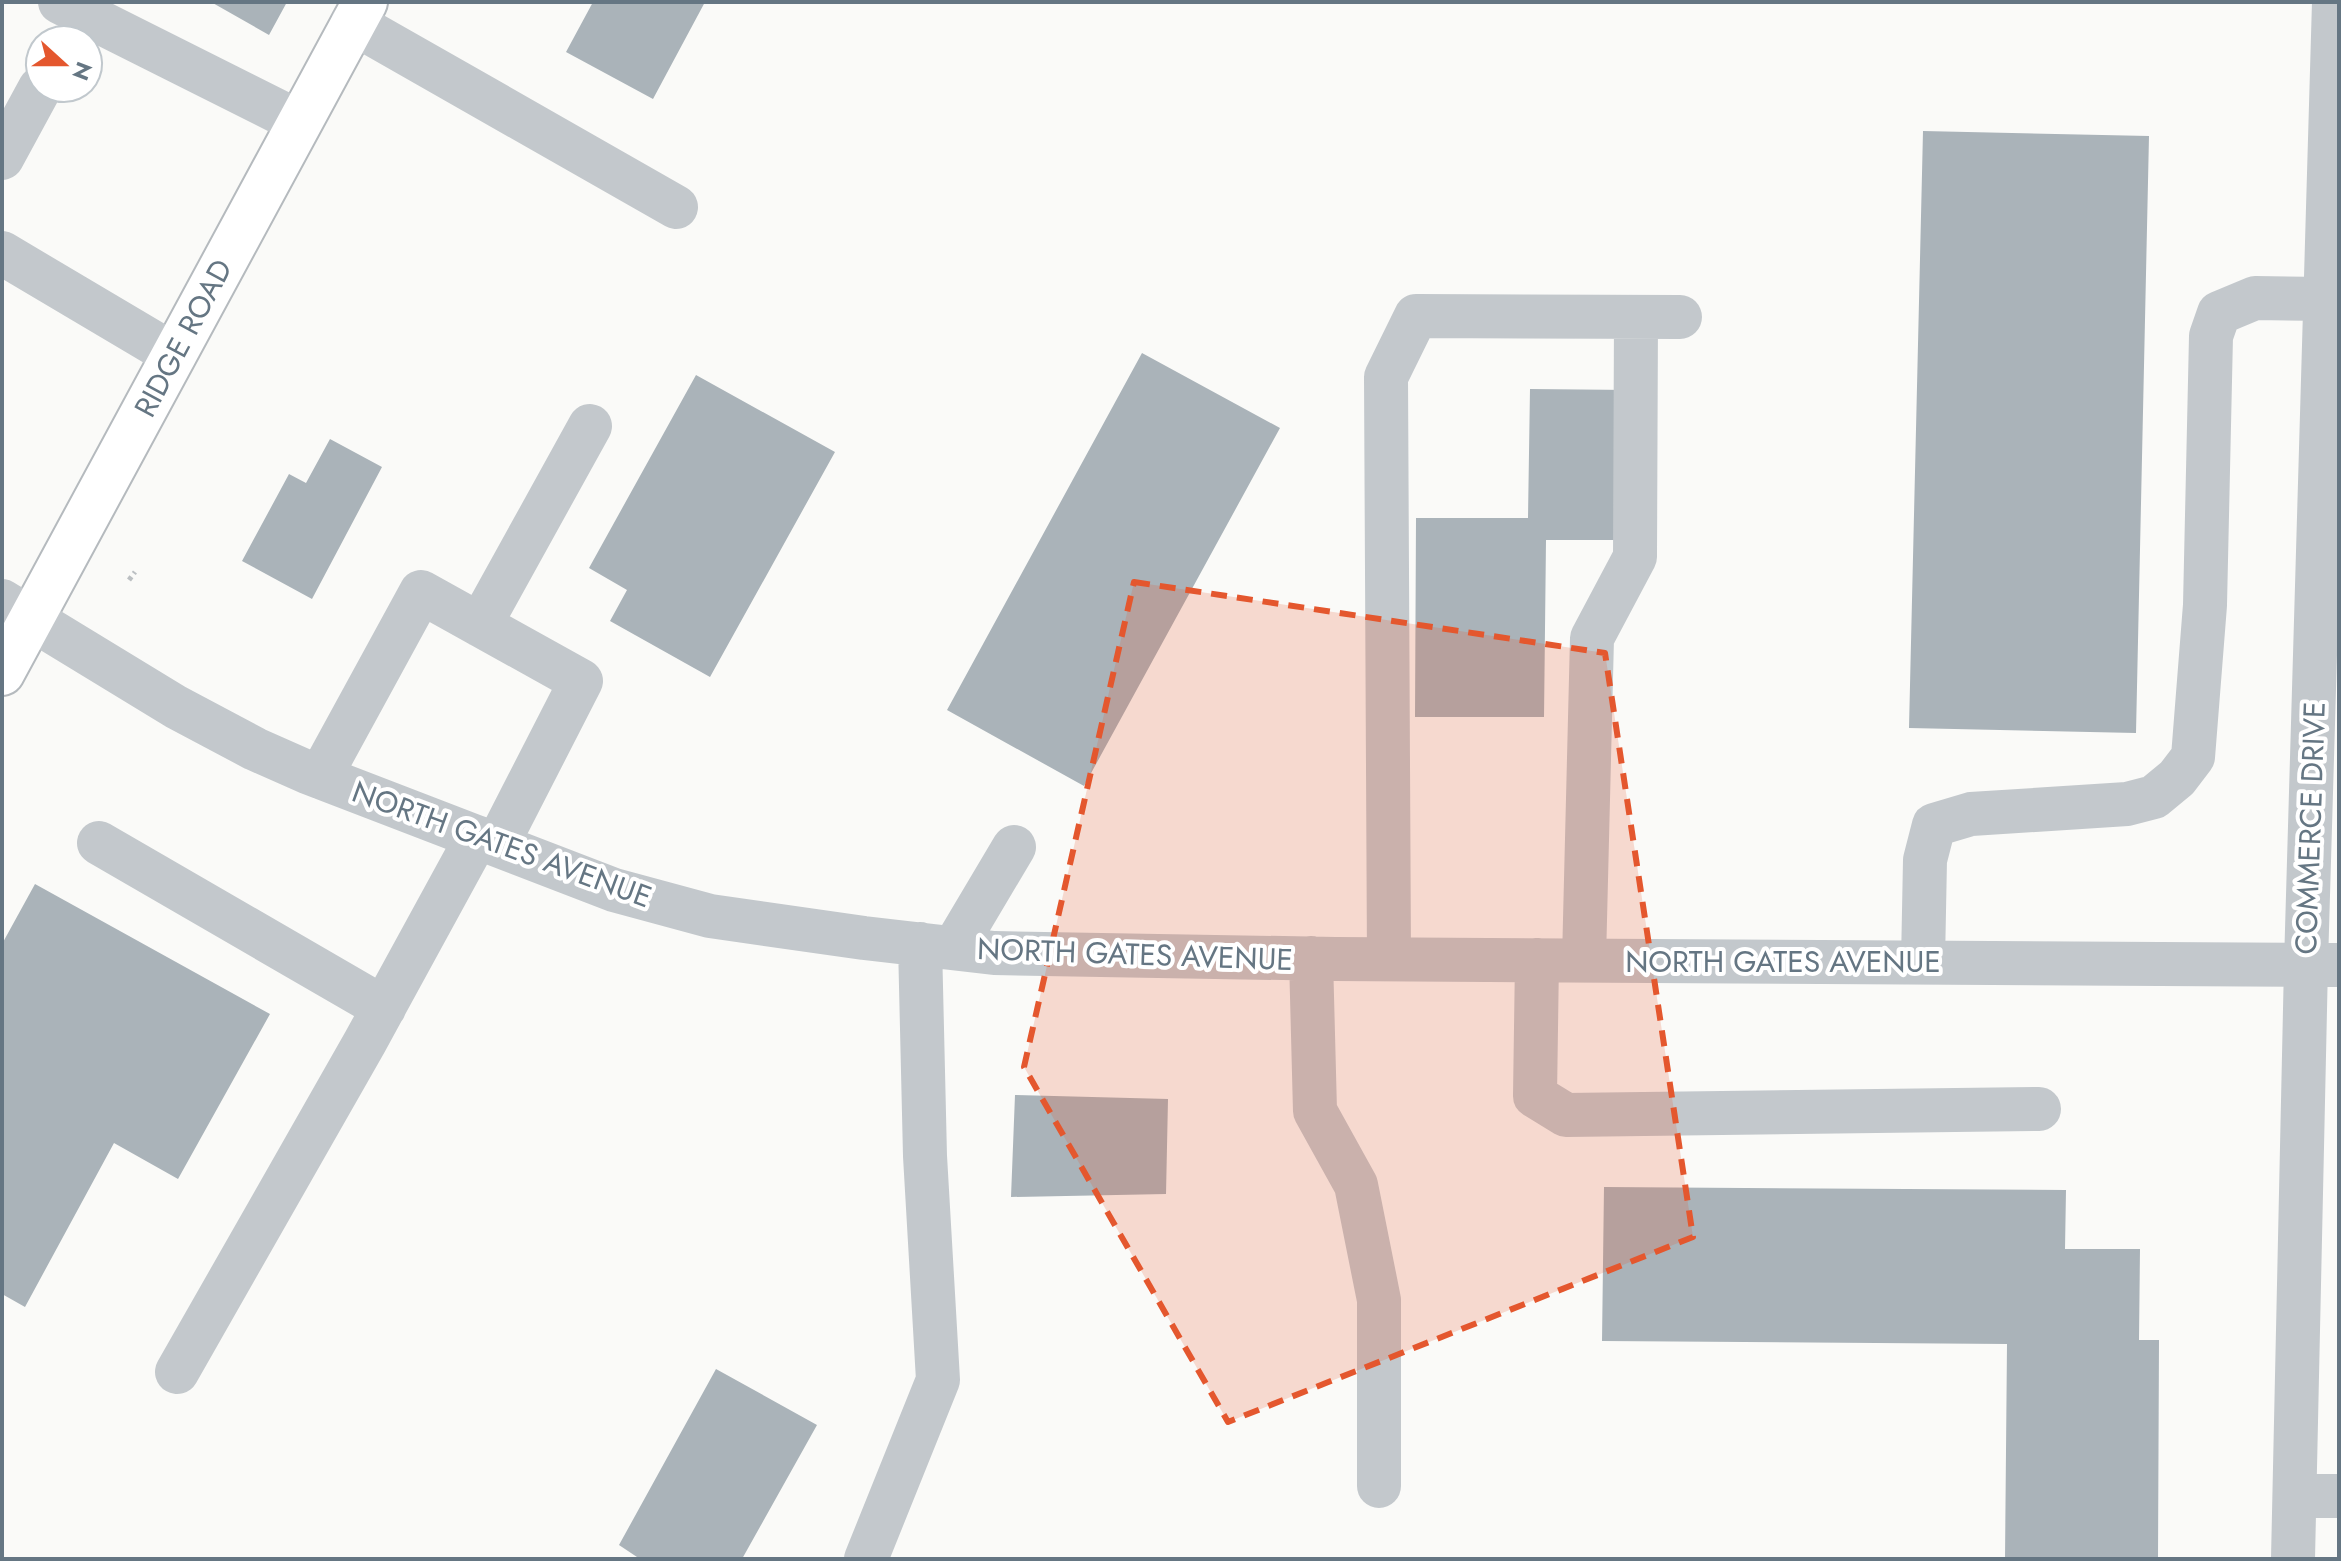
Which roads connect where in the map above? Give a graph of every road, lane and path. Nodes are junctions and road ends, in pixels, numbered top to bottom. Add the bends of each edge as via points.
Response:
1 (2334, 2) edge
2 (359, 13) edge
3 (69, 18) edge
4 (31, 104) edge
5 (299, 122) junction
6 (2, 158) edge
7 (676, 207) dead end
8 (2, 253) edge
9 (2326, 299) junction
10 (1636, 317) junction
11 (1680, 317) dead end
12 (174, 355) junction
13 (590, 426) dead end
14 (135, 572) dead end
15 (129, 580) dead end
16 (17, 609) edge
17 (2328, 614) edge
18 (480, 625) junction
19 (2, 673) edge
20 (320, 777) junction
21 (487, 841) junction
22 (99, 843) dead end
23 (1014, 847) dead end
24 (937, 946) junction
25 (1311, 958) junction
26 (1389, 959) junction
27 (1537, 960) junction
28 (1584, 960) junction
29 (1923, 962) junction
30 (2322, 965) edge
31 (384, 1008) junction
32 (2039, 1109) dead end
33 (177, 1372) dead end
34 (1379, 1486) dead end
35 (2295, 1496) junction
36 (2339, 1496) edge
37 (866, 1559) edge
38 (2293, 1559) edge

1 - 9 street, COMMERCE DRIVE
2 - 5 main road, RIDGE ROAD
2 - 7 street
3 - 5 street
4 - 6 street
5 - 12 main road, RIDGE ROAD
8 - 12 street
9 - 17 street, COMMERCE DRIVE
9 - 29 street via 2255,298 2219,313 2211,336 2205,605 2193,757 2154,797 2127,804 1971,814 1934,825 1925,860
10 - 11 street
10 - 26 street via 1416,316 1386,377
10 - 28 street via 1635,557 1592,638
12 - 16 main road, RIDGE ROAD
13 - 18 street
14 - 15 path
16 - 19 main road, RIDGE ROAD
16 - 20 street, NORTH GATES AVENUE via 176,707
17 - 30 street, COMMERCE DRIVE
18 - 20 street via 421,592
18 - 21 street via 581,681
20 - 21 street, NORTH GATES AVENUE
21 - 24 street, NORTH GATES AVENUE via 614,890 710,916
21 - 31 street
22 - 31 street
23 - 24 street
24 - 25 street, NORTH GATES AVENUE via 994,953
24 - 37 street via 925,1156 938,1380
25 - 26 street, NORTH GATES AVENUE
25 - 34 street via 1315,1111 1356,1185 1379,1300
26 - 27 street, NORTH GATES AVENUE
27 - 28 street, NORTH GATES AVENUE
27 - 32 street via 1535,1096 1566,1115
28 - 29 street, NORTH GATES AVENUE
29 - 30 street, NORTH GATES AVENUE
30 - 35 street, COMMERCE DRIVE
31 - 33 street
35 - 36 street
35 - 38 street, COMMERCE DRIVE

